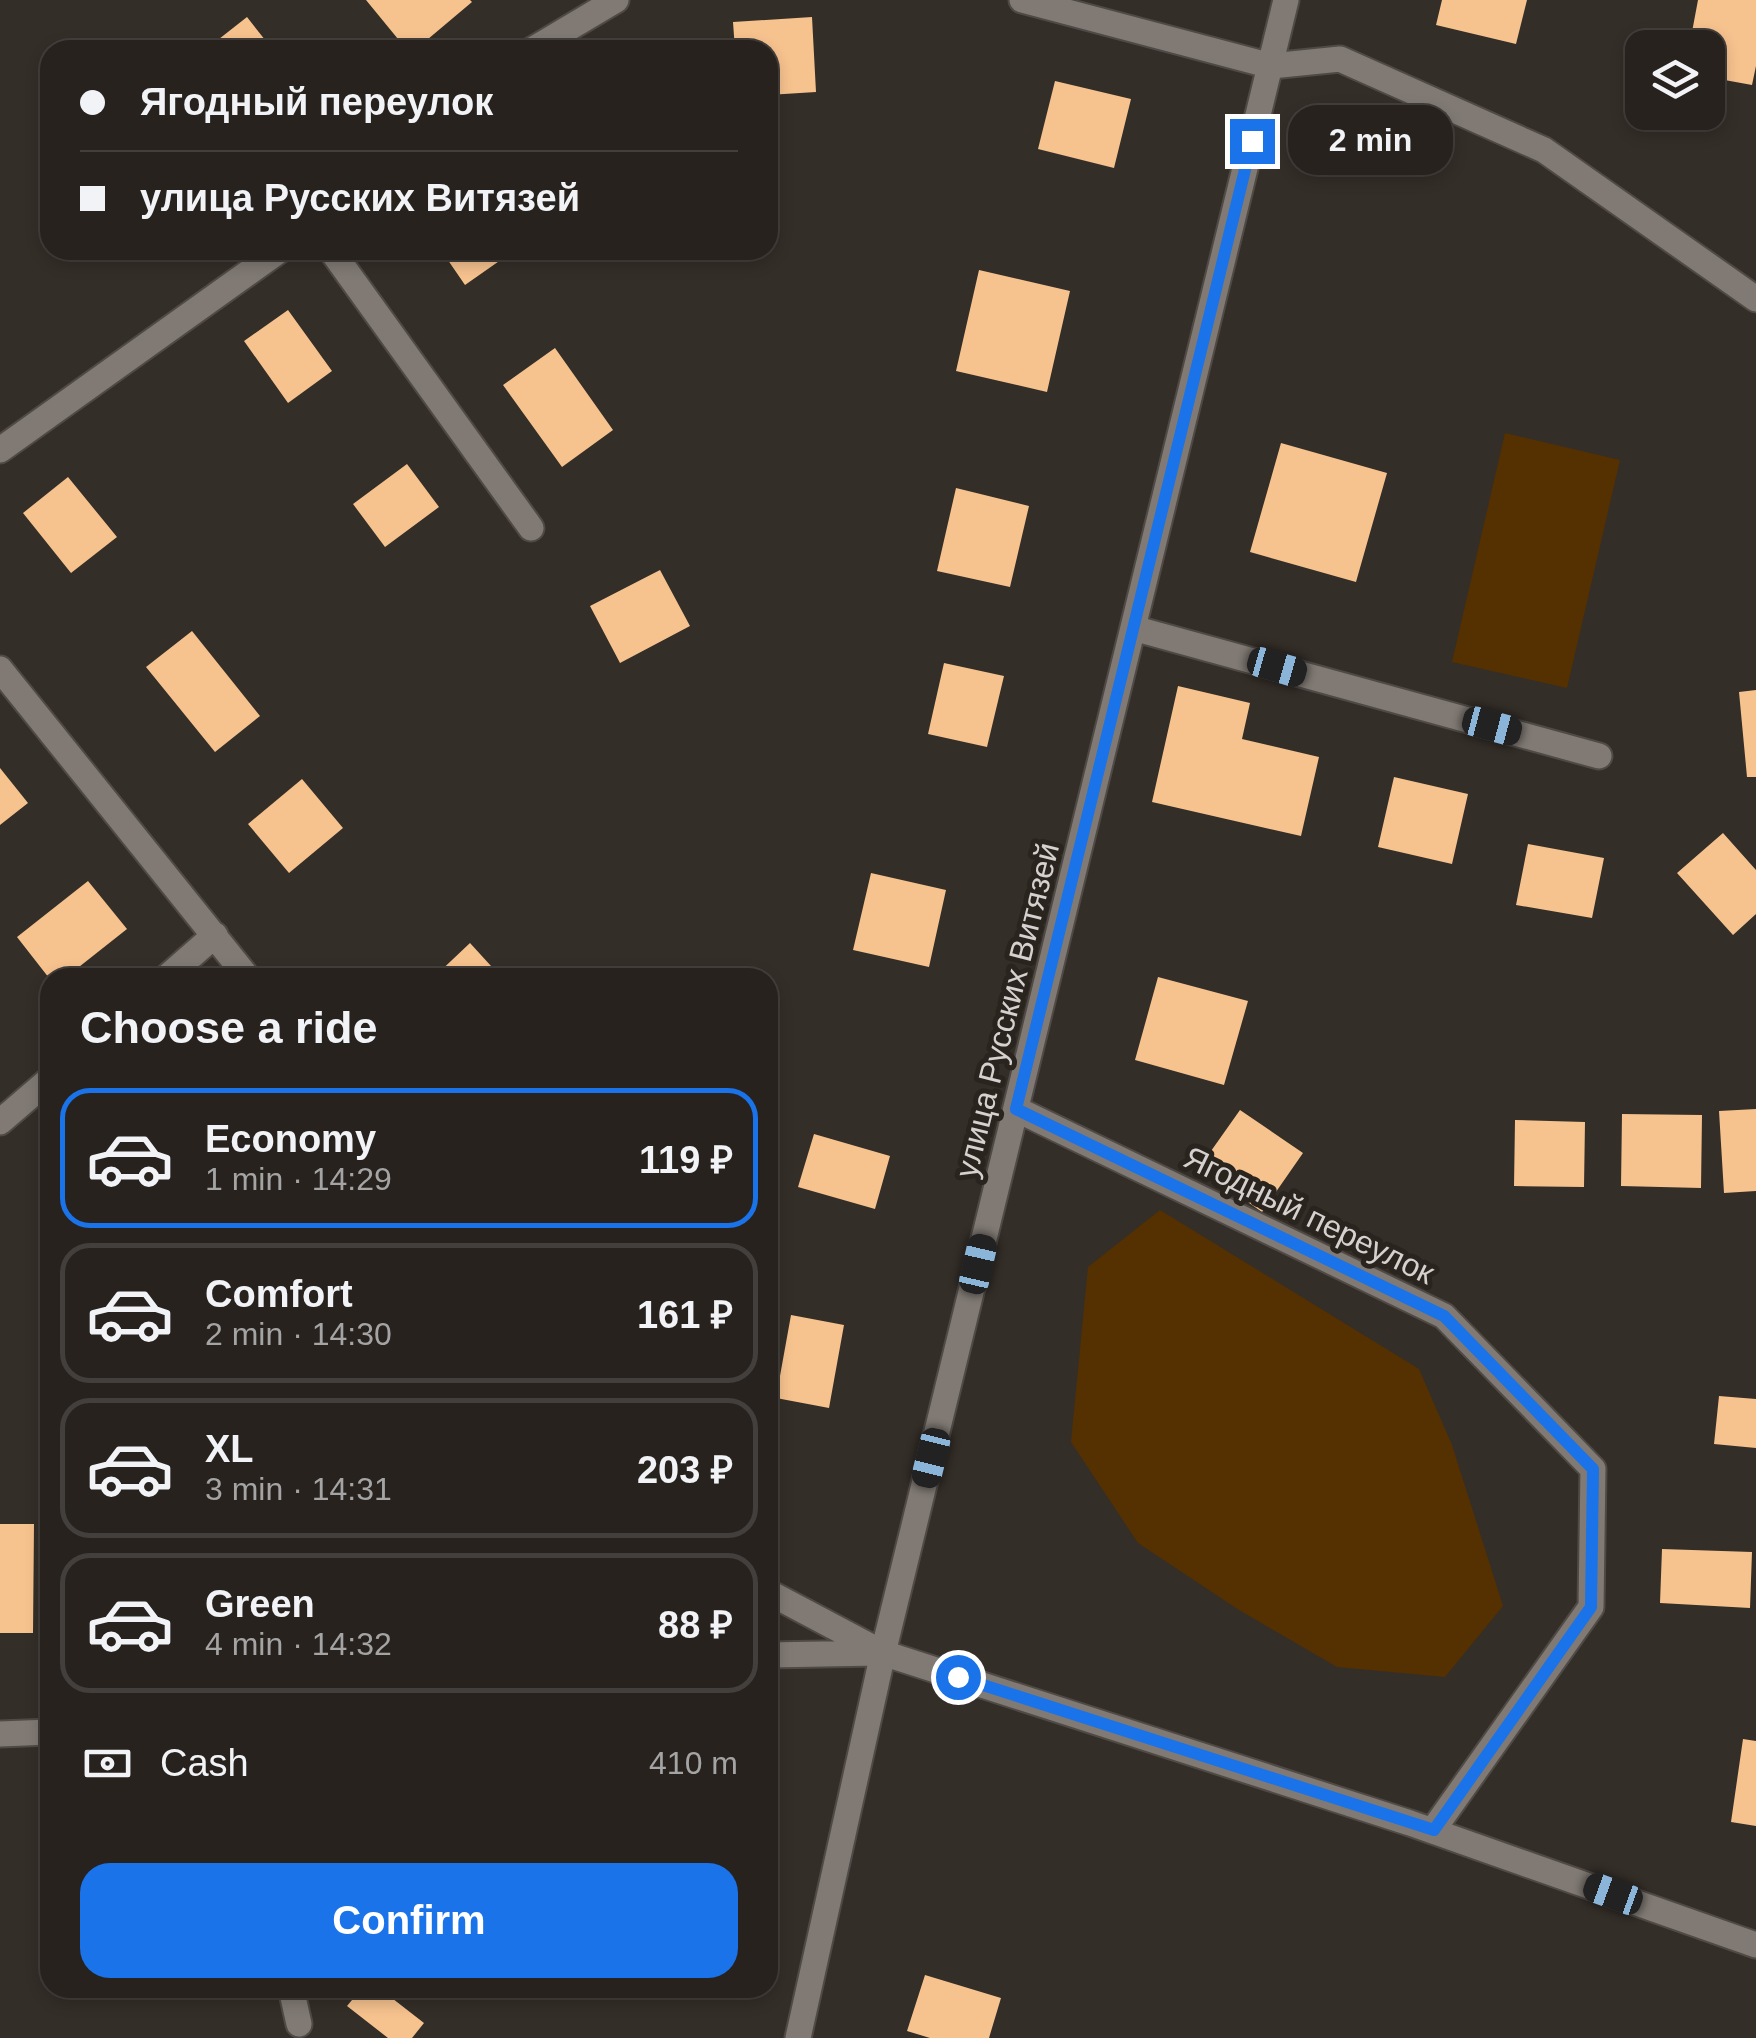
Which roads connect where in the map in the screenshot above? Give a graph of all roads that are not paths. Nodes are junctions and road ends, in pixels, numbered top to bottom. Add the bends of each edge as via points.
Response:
1 (616, 0) edge
2 (1022, 0) edge
3 (1286, 0) edge
4 (549, 40) edge
5 (1271, 66) junction
6 (266, 260) edge
7 (338, 260) edge
8 (1756, 299) edge
9 (0, 450) edge
10 (532, 528) dead end
11 (1134, 628) junction
12 (0, 669) edge
13 (1599, 756) dead end
14 (214, 935) junction
15 (177, 968) edge
16 (240, 968) edge
17 (40, 1087) edge
18 (1016, 1109) junction
19 (0, 1122) edge
20 (778, 1597) edge
21 (883, 1652) junction
22 (778, 1654) edge
23 (40, 1732) edge
24 (0, 1734) edge
25 (1434, 1830) junction
26 (1756, 1945) edge
27 (293, 1998) edge
28 (299, 2024) dead end
29 (798, 2038) edge

1 - 4 street
2 - 5 street
3 - 5 street, улица Русских Витязей
5 - 8 street via 1340,60 1544,150
5 - 11 street, улица Русских Витязей
6 - 9 street
7 - 10 street
11 - 13 street
11 - 18 street, улица Русских Витязей
12 - 14 street
14 - 15 street
14 - 16 street
17 - 19 street
18 - 21 street, улица Русских Витязей
18 - 25 street, Ягодный переулок via 1444,1316 1593,1469 1591,1607
20 - 21 street
21 - 22 street
21 - 25 street
21 - 29 street, улица Русских Витязей
23 - 24 street
25 - 26 street
27 - 28 street

